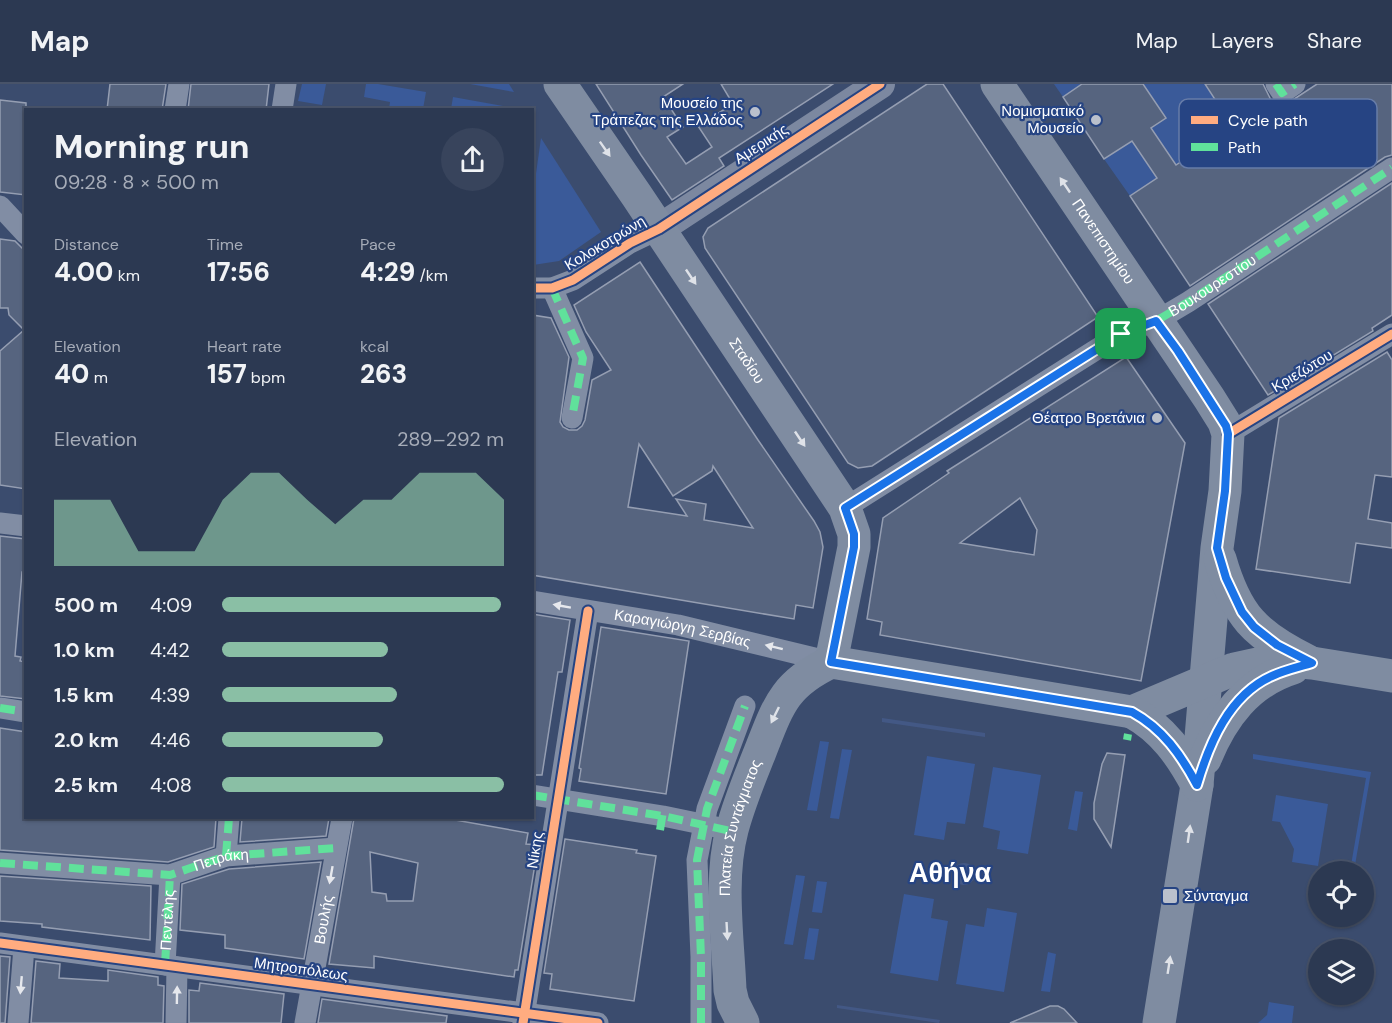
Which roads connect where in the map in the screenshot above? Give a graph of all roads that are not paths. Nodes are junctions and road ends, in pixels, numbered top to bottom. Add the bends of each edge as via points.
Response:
1 (179, 84) edge
2 (286, 84) edge
3 (560, 84) edge
4 (880, 84) edge
5 (997, 84) edge
6 (1276, 84) edge
7 (1295, 84) edge
8 (175, 108) edge
9 (282, 108) edge
10 (1392, 168) edge
11 (0, 205) edge
12 (24, 208) edge
13 (659, 229) junction
14 (24, 232) edge
15 (542, 288) edge
16 (1156, 321) junction
17 (1392, 334) edge
18 (572, 418) dead end
19 (1228, 434) junction
20 (845, 508) junction
21 (0, 523) edge
22 (24, 526) edge
23 (1217, 548) junction
24 (534, 601) edge
25 (588, 611) junction
26 (831, 662) junction
27 (1312, 663) junction
28 (1392, 676) edge
29 (1206, 682) junction
30 (745, 706) dead end
31 (0, 708) edge
32 (24, 712) edge
33 (1132, 712) junction
34 (1197, 785) junction
35 (534, 795) edge
36 (558, 799) junction
37 (229, 819) edge
38 (342, 819) edge
39 (717, 828) junction
40 (336, 848) junction
41 (226, 856) junction
42 (0, 863) edge
43 (170, 875) junction
44 (0, 943) edge
45 (24, 947) junction
46 (171, 966) junction
47 (312, 986) junction
48 (524, 1018) edge
49 (18, 1023) edge
50 (177, 1023) edge
51 (305, 1023) edge
52 (598, 1023) edge
53 (701, 1023) edge
54 (743, 1023) edge
55 (1160, 1023) edge

1 - 8 street
2 - 9 street
3 -> 13 main road, Σταδίου
4 - 13 street, Αμερικής
16 -> 5 main road, Πανεπιστημίου
6 - 7 street via 1282,93
10 - 16 street, Βουκουρεστίου
11 - 12 street
11 - 14 street
13 - 15 street, Κολοκοτρώνη via 573,280
13 -> 20 main road, Σταδίου
15 - 18 street via 583,358
16 - 19 main road, Πανεπιστημίου via 1214,405
16 - 20 street, Βουκουρεστίου via 1121,334
17 - 19 street, Κριεζώτου
19 - 23 main road, Πανεπιστημίου
20 - 26 main road, Σταδίου via 854,547
21 - 22 street
23 - 27 main road via 1226,578 1254,627 1277,645
23 - 29 main road, Πανεπιστημίου
25 -> 24 street, Καραγιώργη Σερβίας
26 -> 25 street, Καραγιώργη Σερβίας via 678,625
25 - 36 street, Νίκης
26 - 33 main road
26 -> 39 main road, Πλατεία Συντάγματος via 809,672 782,700
27 - 28 main road
27 - 29 main road via 1266,662 1234,669
27 - 34 main road via 1270,677 1240,700 1211,744
29 - 33 main road
29 - 34 main road, Πανεπιστημίου
30 - 39 street via 707,809
31 - 32 street
33 - 34 main road via 1162,734
55 -> 34 main road
35 - 36 street
36 - 39 street
36 - 48 street, Νίκης
37 - 41 street
38 - 40 street, Βουλής
39 - 53 street via 697,860
39 -> 54 main road, Πλατεία Συντάγματος via 725,882 730,990
40 - 41 street, Πετράκη
40 -> 47 street, Βουλής
41 - 43 street, Πετράκη
42 - 43 street, Πετράκη
43 - 46 street, Πεντέλης
44 - 45 street, Μητροπόλεως
45 - 46 street, Μητροπόλεως
45 -> 49 street
46 - 47 street, Μητροπόλεως
50 -> 46 street, Πεντέλης
47 - 48 street, Μητροπόλεως
47 - 51 street, Βουλής
48 - 52 street, Μητροπόλεως

